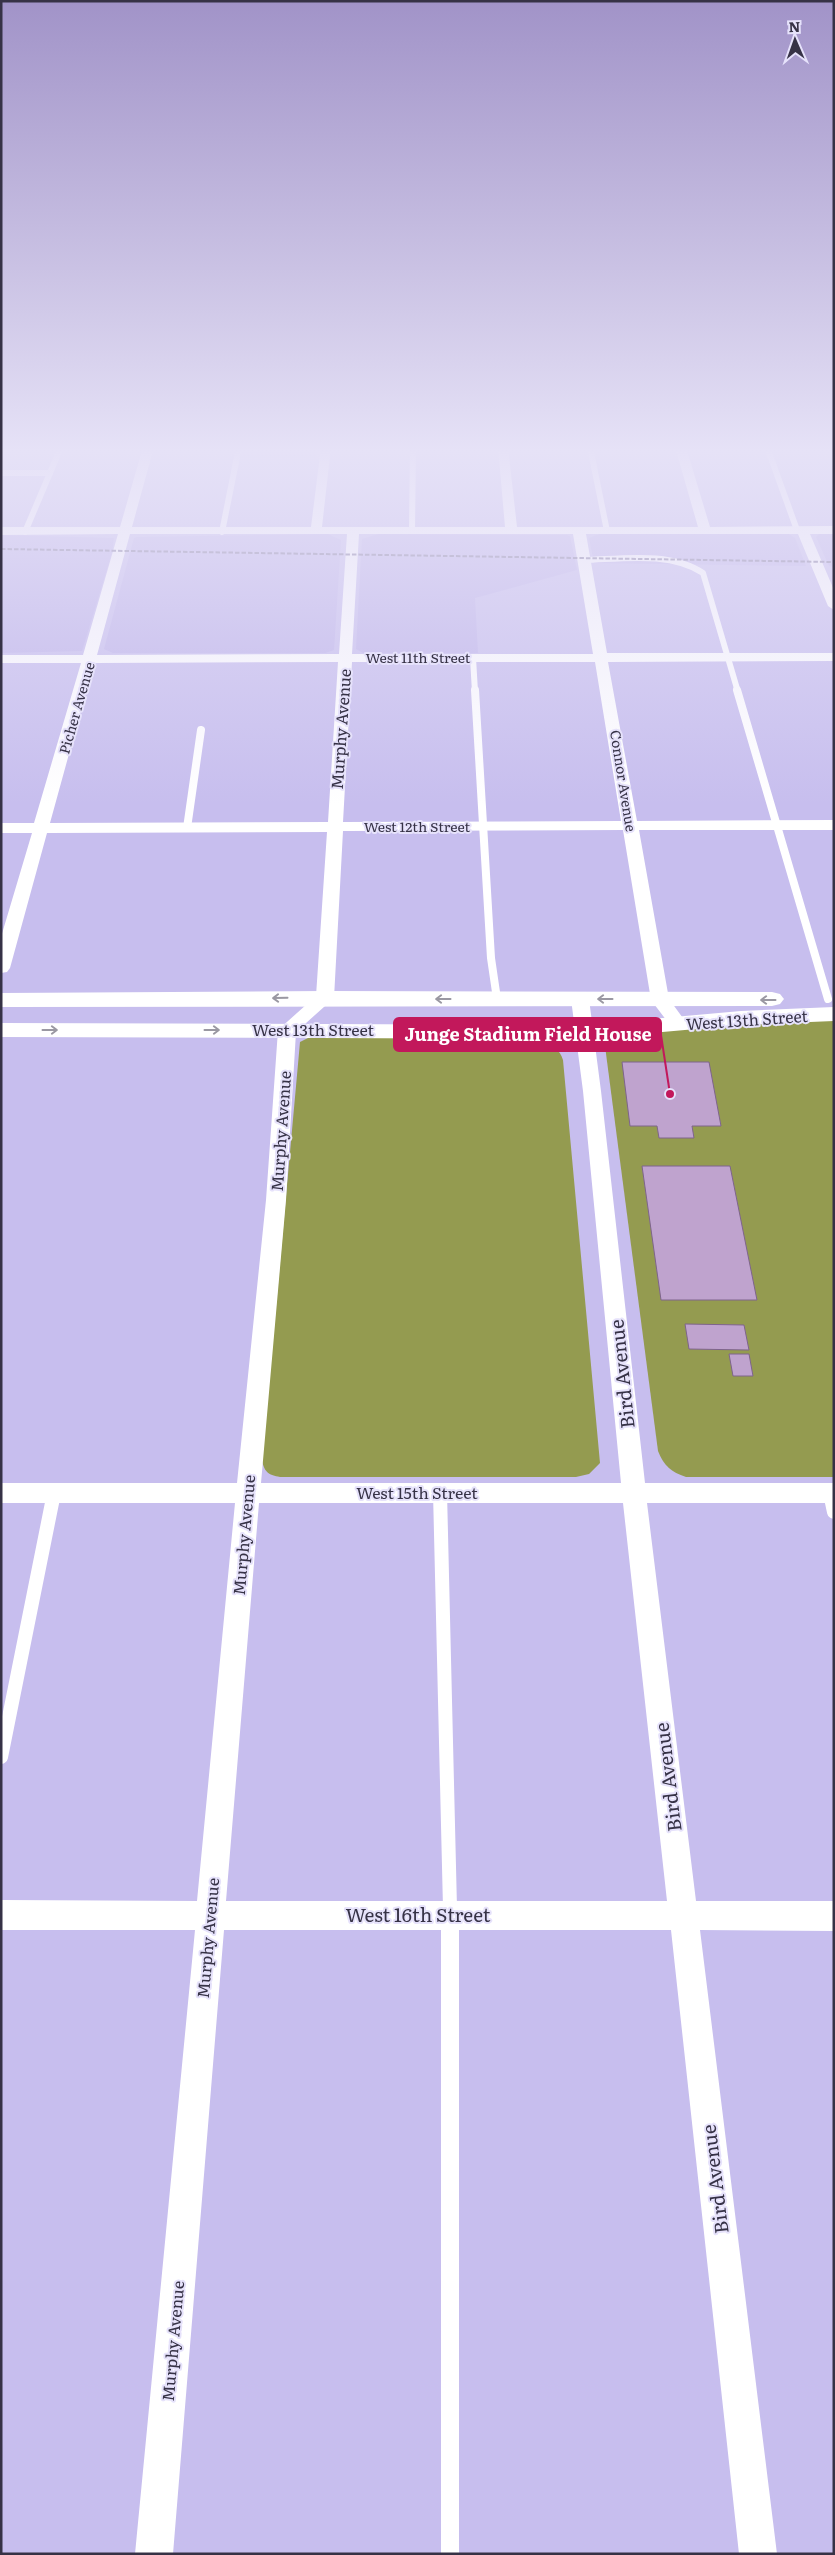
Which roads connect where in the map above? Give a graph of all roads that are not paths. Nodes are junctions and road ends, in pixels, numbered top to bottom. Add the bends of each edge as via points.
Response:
1 (116, 566) edge
2 (351, 566) edge
3 (585, 566) edge
4 (694, 566) edge
5 (816, 566) edge
6 (834, 606) edge
7 (727, 657) junction
8 (834, 657) edge
9 (1, 658) edge
10 (91, 658) junction
11 (346, 658) junction
12 (473, 658) junction
13 (602, 658) junction
14 (201, 730) dead end
15 (630, 825) junction
16 (778, 825) junction
17 (834, 825) edge
18 (483, 826) junction
19 (335, 827) junction
20 (1, 828) edge
21 (42, 828) junction
22 (187, 828) junction
23 (1, 968) edge
24 (325, 998) junction
25 (467, 999) junction
26 (497, 999) junction
27 (580, 999) junction
28 (1, 1000) edge
29 (151, 1000) junction
30 (660, 1000) junction
31 (832, 1004) edge
32 (679, 1025) junction
33 (142, 1029) junction
34 (1, 1030) edge
35 (287, 1030) junction
36 (468, 1030) junction
37 (584, 1032) junction
38 (440, 1492) junction
39 (634, 1492) junction
40 (1, 1493) edge
41 (54, 1493) junction
42 (248, 1493) junction
43 (832, 1499) edge
44 (1, 1757) edge
45 (1, 1915) edge
46 (210, 1915) junction
47 (450, 1916) junction
48 (685, 1916) junction
49 (834, 1916) edge
50 (154, 2554) edge
51 (450, 2554) edge
52 (758, 2554) edge

1 - 10 street, Picher Avenue
2 - 11 street, Murphy Avenue
3 - 13 street, Connor Avenue
4 - 7 lane via 705,577
5 - 6 street
7 - 8 street, West 11th Street
7 - 13 street, West 11th Street
7 - 16 lane
9 - 10 street, West 11th Street
10 - 11 street, West 11th Street
10 - 21 street, Picher Avenue
11 - 12 street, West 11th Street
11 - 19 street, Murphy Avenue
12 - 13 street, West 11th Street
12 - 18 lane
13 - 15 street, Connor Avenue
14 - 22 lane
15 - 16 street, West 12th Street
15 - 18 street, West 12th Street
15 - 30 street, Connor Avenue
16 - 17 street, West 12th Street
16 - 31 lane
18 - 19 street, West 12th Street
18 - 26 lane via 491,958
19 - 22 street, West 12th Street
19 - 24 street, Murphy Avenue
20 - 21 street, West 12th Street
21 - 22 street, West 12th Street
21 - 23 street, Picher Avenue
25 -> 24 street, West 13th Street
24 -> 29 street, West 13th Street
24 - 35 street
25 - 26 street, West 13th Street
25 - 36 street
26 - 27 street, West 13th Street
30 -> 27 street, West 13th Street
27 - 37 street, Bird Avenue
28 - 29 street, West 13th Street
29 - 33 street
31 -> 30 street, West 13th Street
30 - 32 street, Connor Avenue
31 - 32 street, West 13th Street
32 - 37 street, West 13th Street
34 -> 33 street, West 13th Street
33 -> 35 street, West 13th Street
35 - 36 street, West 13th Street
35 - 42 street, Murphy Avenue via 276,1200
36 - 37 street, West 13th Street
37 - 39 street, Bird Avenue
38 - 39 street, West 15th Street
38 - 42 street, West 15th Street
38 - 47 lane
39 - 43 street, West 15th Street
39 - 48 street, Bird Avenue
40 - 41 street, West 15th Street
41 - 42 street, West 15th Street
41 - 44 lane
42 - 46 street, Murphy Avenue
45 - 46 street, West 16th Street
46 - 47 street, West 16th Street
46 - 50 street, Murphy Avenue
47 - 48 street, West 16th Street
47 - 51 lane
48 - 49 street, West 16th Street
48 - 52 street, Bird Avenue

